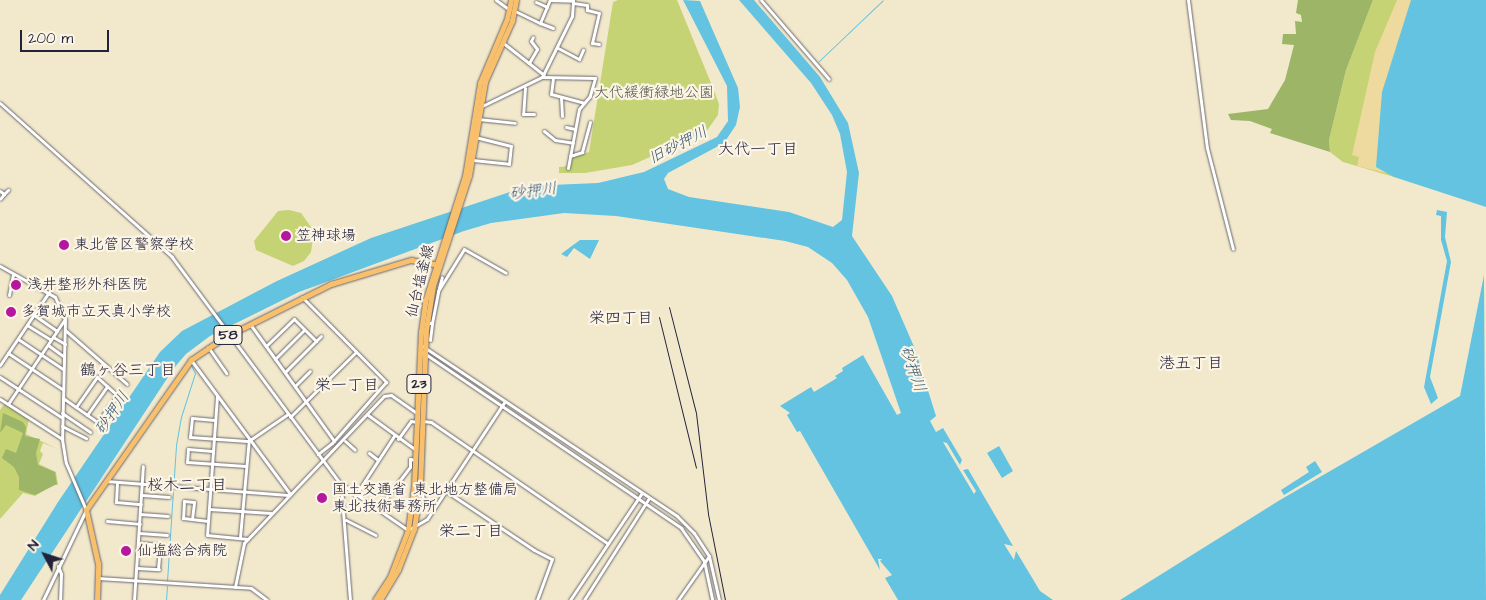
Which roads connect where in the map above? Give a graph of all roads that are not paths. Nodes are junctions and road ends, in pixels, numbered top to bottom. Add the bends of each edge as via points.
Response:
1 (496, 0) edge
2 (511, 0) edge
3 (516, 0) edge
4 (761, 0) edge
5 (1188, 0) edge
6 (573, 1) edge
7 (536, 2) dead end
8 (547, 7) junction
9 (512, 11) junction
10 (540, 23) junction
11 (553, 28) dead end
12 (533, 37) dead end
13 (502, 42) junction
14 (599, 44) dead end
15 (558, 48) junction
16 (583, 50) dead end
17 (529, 63) junction
18 (543, 76) junction
19 (553, 78) junction
20 (829, 79) dead end
21 (525, 87) junction
22 (562, 97) junction
23 (0, 103) edge
24 (584, 103) junction
25 (476, 107) junction
26 (534, 114) dead end
27 (562, 116) dead end
28 (477, 119) junction
29 (590, 122) dead end
30 (515, 123) dead end
31 (566, 127) dead end
32 (575, 129) junction
33 (544, 131) dead end
34 (476, 137) junction
35 (573, 143) junction
36 (570, 156) junction
37 (472, 160) junction
38 (568, 168) dead end
39 (0, 190) edge
40 (8, 190) dead end
41 (4, 194) junction
42 (0, 199) edge
43 (458, 204) junction
44 (1233, 249) dead end
45 (437, 264) junction
46 (1, 267) edge
47 (506, 273) dead end
48 (13, 274) junction
49 (442, 277) dead end
50 (438, 291) junction
51 (49, 292) junction
52 (9, 295) dead end
53 (302, 297) junction
54 (34, 315) junction
55 (65, 319) junction
56 (429, 323) junction
57 (250, 324) junction
58 (28, 325) junction
59 (65, 330) junction
60 (304, 330) junction
61 (57, 331) junction
62 (230, 332) junction
63 (321, 336) dead end
64 (52, 338) junction
65 (18, 339) junction
66 (430, 340) dead end
67 (316, 341) junction
68 (65, 344) junction
69 (48, 345) junction
70 (421, 345) junction
71 (266, 346) junction
72 (208, 347) junction
73 (426, 348) junction
74 (421, 351) junction
75 (356, 352) junction
76 (8, 353) junction
77 (41, 354) junction
78 (426, 355) junction
79 (64, 356) junction
80 (275, 359) junction
81 (191, 360) junction
82 (0, 365) edge
83 (31, 369) junction
84 (64, 369) junction
85 (310, 371) dead end
86 (285, 372) junction
87 (226, 373) dead end
88 (0, 377) edge
89 (472, 379) junction
90 (127, 384) dead end
91 (469, 384) junction
92 (107, 386) junction
93 (295, 386) junction
94 (18, 389) junction
95 (62, 389) junction
96 (217, 396) junction
97 (62, 398) junction
98 (0, 399) edge
99 (505, 401) junction
100 (306, 402) junction
101 (8, 404) junction
102 (76, 407) junction
103 (502, 407) junction
104 (62, 413) junction
105 (418, 414) junction
106 (87, 415) junction
107 (289, 415) junction
108 (368, 415) junction
109 (62, 418) junction
110 (214, 420) junction
111 (420, 421) junction
112 (98, 422) junction
113 (62, 426) junction
114 (103, 426) dead end
115 (90, 432) dead end
116 (394, 436) junction
117 (86, 438) dead end
118 (62, 439) junction
119 (213, 439) junction
120 (248, 440) junction
121 (398, 440) junction
122 (344, 441) junction
123 (334, 442) junction
124 (355, 450) dead end
125 (416, 450) junction
126 (472, 450) junction
127 (212, 451) junction
128 (369, 453) dead end
129 (318, 454) junction
130 (322, 460) junction
131 (378, 460) junction
132 (416, 460) junction
133 (211, 464) junction
134 (143, 466) dead end
135 (246, 466) junction
136 (106, 481) junction
137 (340, 483) junction
138 (117, 484) junction
139 (142, 485) junction
140 (420, 486) junction
141 (210, 490) junction
142 (446, 491) junction
143 (244, 492) junction
144 (642, 493) junction
145 (142, 495) junction
146 (289, 495) junction
147 (344, 495) junction
148 (353, 495) junction
149 (169, 497) dead end
150 (638, 498) junction
151 (649, 498) junction
152 (141, 504) junction
153 (647, 504) junction
154 (434, 508) junction
155 (209, 509) junction
156 (86, 510) junction
157 (377, 510) junction
158 (242, 512) junction
159 (140, 514) junction
160 (272, 514) junction
161 (168, 516) dead end
162 (192, 519) junction
163 (346, 520) junction
164 (107, 521) dead end
165 (208, 521) junction
166 (140, 524) junction
167 (411, 529) junction
168 (139, 533) junction
169 (167, 535) dead end
170 (375, 535) dead end
171 (240, 537) junction
172 (248, 539) junction
173 (139, 543) junction
174 (607, 543) junction
175 (159, 544) dead end
176 (709, 556) junction
177 (159, 558) dead end
178 (704, 561) junction
179 (58, 566) junction
180 (137, 568) junction
181 (98, 578) junction
182 (136, 581) junction
183 (235, 587) junction
184 (42, 600) edge
185 (60, 600) edge
186 (97, 600) edge
187 (134, 600) edge
188 (266, 600) edge
189 (350, 600) edge
190 (375, 600) edge
191 (380, 600) edge
192 (537, 600) edge
193 (570, 600) edge
194 (584, 600) edge
195 (678, 600) edge
196 (712, 600) edge
197 (719, 600) edge

1 - 9 street
2 - 9 main road, 仙台塩釜線 / 23
3 - 9 main road, 仙台塩釜線 / 23
4 - 20 street
5 - 44 street via 1205,140
6 - 8 street via 550,0
6 - 14 street via 599,13 592,43
6 - 15 street via 572,16
7 - 8 street
8 - 10 street
9 - 10 street
9 - 13 main road, 仙台塩釜線 / 23
9 - 25 main road, 仙台塩釜線 / 23 via 484,70
10 - 11 street
12 - 17 street via 531,41 537,49
13 - 17 street
13 - 25 main road, 仙台塩釜線 / 23
15 - 16 street via 579,59
15 - 18 street
17 - 18 street
18 - 19 street
18 - 21 street
19 - 22 street via 551,94
19 - 24 street via 595,78 590,96
21 - 25 street
21 - 26 street via 524,114
22 - 24 street
22 - 27 street
23 - 62 street via 172,257
24 - 32 street
25 - 28 main road, 仙台塩釜線 / 23
25 - 43 main road, 仙台塩釜線 / 23
28 - 30 street
28 - 34 main road, 仙台塩釜線 / 23
29 - 36 street via 582,152
31 - 32 street
32 - 35 street
33 - 35 street via 555,140
34 - 37 main road, 仙台塩釜線 / 23
34 - 37 street via 511,146 509,164
35 - 36 street
36 - 38 street
37 - 43 main road, 仙台塩釜線 / 23
39 - 41 street
40 - 41 street
41 - 42 street
43 - 45 main road, 仙台塩釜線 / 23
45 - 53 main road, 58 via 417,260 404,262 331,284
45 - 56 main road, 仙台塩釜線 / 23
45 - 70 main road, 仙台塩釜線 / 23 via 425,302
46 - 48 street
47 - 50 street via 464,249
48 - 51 street
48 - 52 street
49 - 50 street
50 - 56 street
51 - 54 street
51 - 55 street via 61,304
53 - 57 main road, 58
53 - 75 street
54 - 58 street
54 - 61 street
55 - 59 street
55 - 61 street
56 - 66 street
56 - 73 main road, 仙台塩釜線 / 23
57 - 62 main road, 58
57 - 71 street
58 - 64 street
58 - 65 street
59 - 68 street
59 - 90 street
60 - 67 street
60 - 71 street via 294,318
60 - 80 street
61 - 64 street
62 - 72 main road, 58
62 - 107 street
63 - 67 street
64 - 68 street
64 - 69 street
65 - 76 street
65 - 77 street
67 - 86 street
68 - 79 street
69 - 77 street
69 - 79 street
70 - 73 street
70 - 74 main road, 仙台塩釜線 / 23
71 - 80 street
72 - 81 main road, 58
72 - 87 street
73 - 78 main road, 仙台塩釜線 / 23
73 - 89 street
74 - 78 street
74 - 105 main road, 仙台塩釜線 / 23
75 - 100 street
75 - 123 street via 386,382
76 - 82 street
76 - 83 street
77 - 83 street
77 - 84 street
78 - 91 street
78 - 111 main road, 仙台塩釜線 / 23
79 - 84 street
80 - 86 street
81 - 96 street
81 - 136 main road, 58
83 - 94 street
83 - 95 street
84 - 95 street
85 - 93 street
86 - 93 street
88 - 94 street
89 - 91 street
89 - 99 street
91 - 103 street
92 - 102 street via 97,378
92 - 106 street
92 - 112 street via 117,395
93 - 100 street
94 - 101 street
94 - 109 street
95 - 97 street
96 - 110 street
96 - 120 street
97 - 102 street
97 - 104 street
98 - 101 street
99 - 103 street
99 - 144 street
100 - 107 street
100 - 123 street
101 - 118 street
102 - 106 street
103 - 126 street
103 - 150 street
104 - 109 street
104 - 115 street
105 - 108 street via 389,394
105 - 111 main road, 仙台塩釜線 / 23
106 - 112 street
107 - 120 street
107 - 129 street
108 - 116 street
108 - 122 street
109 - 113 street
110 - 119 street
110 - 119 street via 192,418 190,437
111 - 121 street via 411,422
111 - 125 main road, 仙台塩釜線 / 23
111 - 126 street via 431,422
111 - 140 main road, 仙台塩釜線 / 23
112 - 114 street
113 - 117 street
113 - 118 street
116 - 121 street
116 - 131 street
118 - 156 street
119 - 120 street
119 - 127 street
120 - 135 street
120 - 146 street
121 - 125 street
122 - 124 street
122 - 130 street
123 - 129 street
125 - 132 main road, 仙台塩釜線 / 23
126 - 142 street
126 - 174 street
127 - 133 street
127 - 133 street via 188,449 187,462
128 - 131 street
129 - 130 street
130 - 137 street
130 - 146 street
131 - 148 street
132 - 157 street via 410,460 410,467
132 - 167 main road, 仙台塩釜線 / 23
133 - 135 street
133 - 141 street
134 - 139 street
135 - 143 street
136 - 138 street
136 - 156 main road, 58
137 - 147 street
137 - 148 street
138 - 139 street
138 - 152 street via 116,502
139 - 141 street
139 - 145 street
140 - 154 street via 422,499
140 - 167 main road, 仙台塩釜線 / 23
141 - 143 street
141 - 155 street
142 - 154 street
142 - 192 street via 552,559
143 - 146 street
143 - 158 street
144 - 150 street
144 - 151 street
145 - 149 street
145 - 152 street
146 - 160 street
147 - 148 street
147 - 163 street
148 - 157 street
150 - 153 street
150 - 174 street
151 - 153 street
151 - 176 street via 690,528
152 - 159 street
153 - 178 street via 682,528
153 - 194 street
154 - 167 street via 424,523
155 - 158 street
155 - 165 street
156 - 179 street
156 - 181 main road via 96,551
157 - 167 street
158 - 160 street
158 - 171 street
159 - 161 street
159 - 166 street
160 - 172 street
162 - 162 street via 183,518 184,501 194,502
162 - 165 street
163 - 170 street
163 - 189 street
164 - 166 street
165 - 171 street via 207,535
166 - 168 street
167 - 190 main road, 仙台塩釜線 / 23
167 - 191 main road, 仙台塩釜線 / 23 via 398,570
168 - 169 street
168 - 173 street
171 - 172 street
172 - 183 street via 241,549
173 - 175 street
173 - 180 street
174 - 193 street
176 - 178 street
176 - 197 street
177 - 180 street via 159,569
178 - 195 street
178 - 196 street
179 - 184 street
179 - 185 street via 61,574
180 - 182 street
181 - 182 street
181 - 186 main road
182 - 183 street
182 - 187 street
183 - 188 street via 251,588

